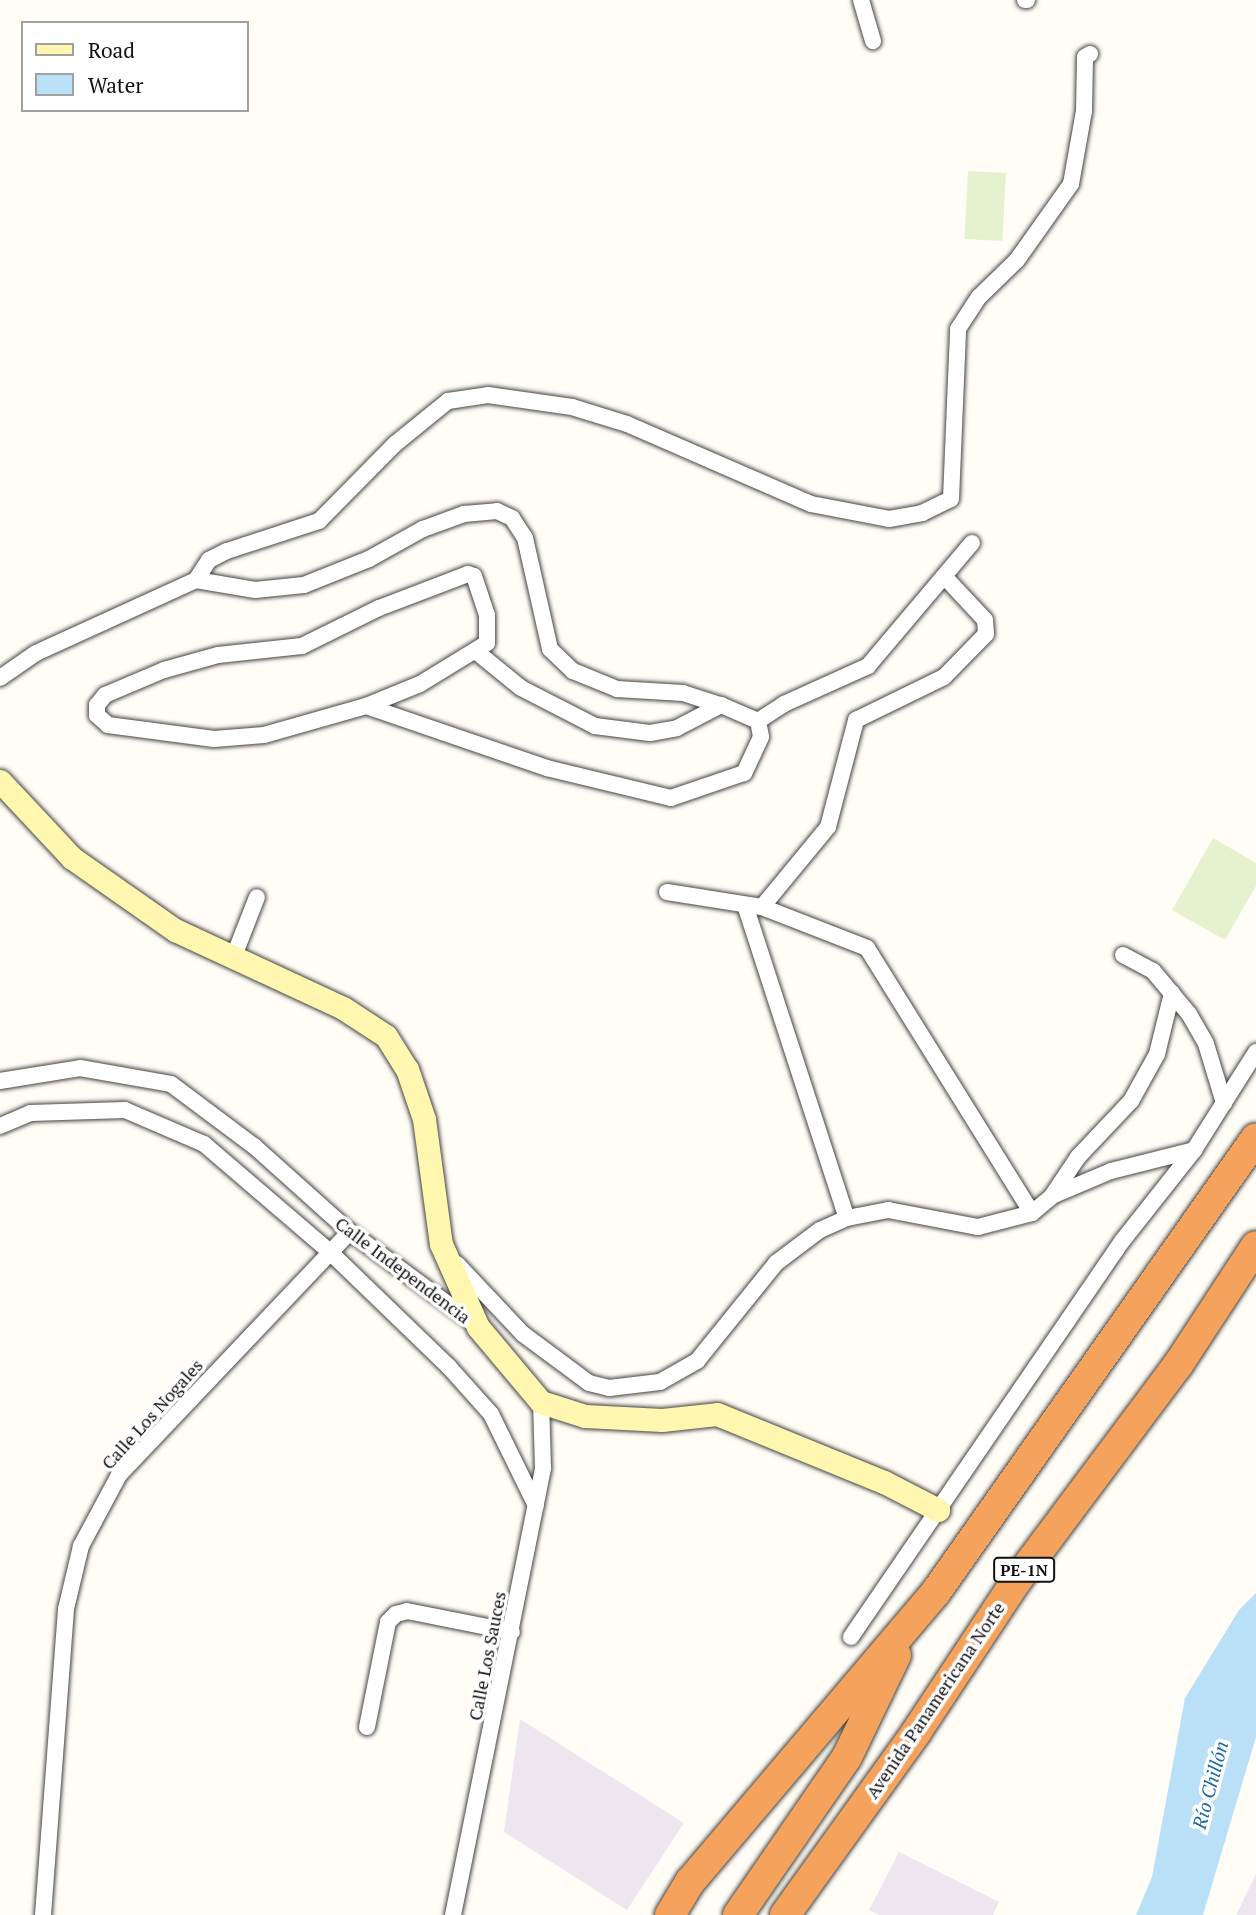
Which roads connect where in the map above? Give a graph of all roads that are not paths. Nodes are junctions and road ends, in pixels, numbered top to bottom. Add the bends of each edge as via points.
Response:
1 (861, 0) edge
2 (873, 41) dead end
3 (1090, 54) dead end
4 (972, 543) dead end
5 (944, 576) junction
6 (196, 580) junction
7 (478, 653) junction
8 (0, 678) edge
9 (721, 705) junction
10 (366, 706) junction
11 (758, 721) junction
12 (0, 781) edge
13 (667, 892) dead end
14 (257, 897) dead end
15 (745, 905) junction
16 (762, 907) junction
17 (234, 956) junction
18 (1124, 956) dead end
19 (1172, 993) junction
20 (1256, 1052) edge
21 (0, 1081) edge
22 (1224, 1103) junction
23 (0, 1126) edge
24 (1256, 1138) edge
25 (1194, 1150) junction
26 (1052, 1196) junction
27 (1032, 1213) junction
28 (847, 1218) junction
29 (350, 1232) junction
30 (441, 1244) junction
31 (1256, 1245) edge
32 (330, 1252) junction
33 (478, 1327) junction
34 (541, 1402) junction
35 (536, 1506) junction
36 (938, 1510) junction
37 (913, 1620) junction
38 (512, 1632) junction
39 (851, 1637) dead end
40 (368, 1727) dead end
41 (43, 1915) edge
42 (453, 1915) edge
43 (670, 1915) edge
44 (738, 1915) edge
45 (785, 1915) edge

1 - 2 street
3 - 6 street via 1085,57 1084,111 1071,184 1017,260 978,298 958,329 951,499 922,513 889,519 811,504 627,424 558,404 488,395 448,401 395,444 319,521 227,551 209,560
4 - 5 street
5 - 11 street via 868,666 784,704
5 - 16 street via 985,621 986,634 944,677 856,720 828,827
6 - 8 street via 36,653
6 - 9 street via 255,590 304,585 369,559 423,529 464,514 498,511 512,518 524,538 550,649 573,671 617,690 683,693
7 - 9 street via 521,688 595,726 650,733 677,728
7 - 10 street
7 - 10 street via 487,643 489,631 474,576 468,574 379,608 302,646 218,655 164,670 105,695 97,705 97,715 108,725 214,739 264,735
9 - 11 street
10 - 11 street via 547,768 671,798 744,773 761,737
12 - 17 street via 72,858 175,930
13 - 15 street
14 - 17 street
15 - 16 street
15 - 28 street
16 - 27 street via 867,948
17 - 30 street via 343,1008 386,1036 407,1069 424,1119
18 - 19 street via 1153,971
19 - 22 street via 1206,1044
19 - 26 street via 1157,1054 1131,1101 1078,1157
20 - 22 street
21 - 29 street, Calle Independencia via 80,1068 171,1084 254,1146
22 - 25 street
23 - 32 street via 30,1113 125,1110 204,1144
24 - 37 highway, PE-1N via 981,1531
25 - 26 street via 1122,1167
25 - 36 street via 1123,1240
26 - 27 street
27 - 28 street via 978,1227 888,1210
28 - 30 street via 820,1230 776,1263 696,1361 660,1382 610,1388 575,1375 523,1334
29 - 32 street, Calle Los Nogales
29 - 33 street, Calle Independencia
30 - 33 street
31 - 45 highway, Avenida Panamericana Norte / PE-1N via 1178,1364 1017,1580 917,1731
32 - 35 street via 491,1414
32 - 41 street, Calle Los Nogales via 119,1475 80,1546 66,1609
33 - 34 street, Calle Independencia
34 - 35 street, Calle Los Sauces via 543,1468
34 - 36 street via 585,1416 662,1420 717,1414 884,1482
35 - 38 street, Calle Los Sauces
36 - 39 street
37 - 43 highway, PE-1N via 690,1882
37 - 44 highway, PE-1N via 847,1757
38 - 40 street via 407,1611 396,1614 388,1622
38 - 42 street, Calle Los Sauces

